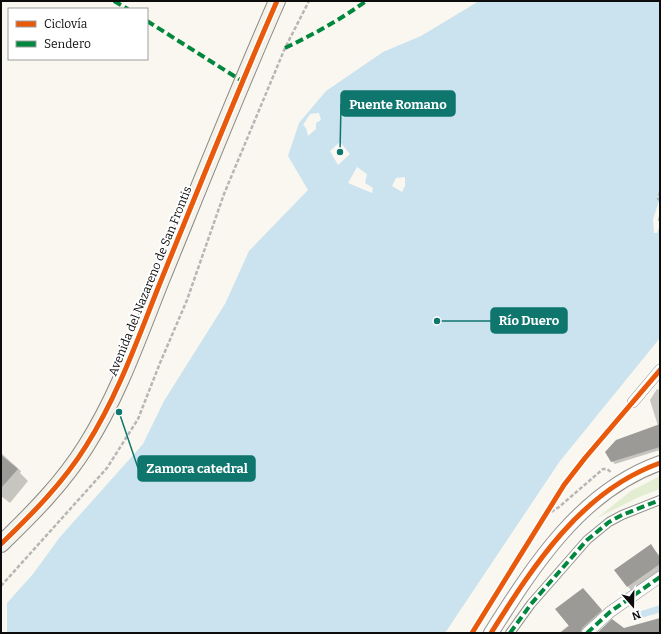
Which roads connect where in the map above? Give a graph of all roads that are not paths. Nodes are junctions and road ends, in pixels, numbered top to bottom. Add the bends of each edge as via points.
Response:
1 (277, 1) edge
2 (660, 370) edge
3 (634, 402) dead end
4 (660, 463) edge
5 (660, 500) edge
6 (1, 544) edge
7 (660, 577) edge
8 (491, 633) edge
9 (510, 633) edge
10 (587, 633) edge

1 - 6 main road, Avenida del Nazareno de San Frontis via 104,416 60,483
2 - 3 street
4 - 8 street via 622,480 577,517 543,555
5 - 9 street via 622,515 587,540 531,604
7 - 10 street via 610,612

